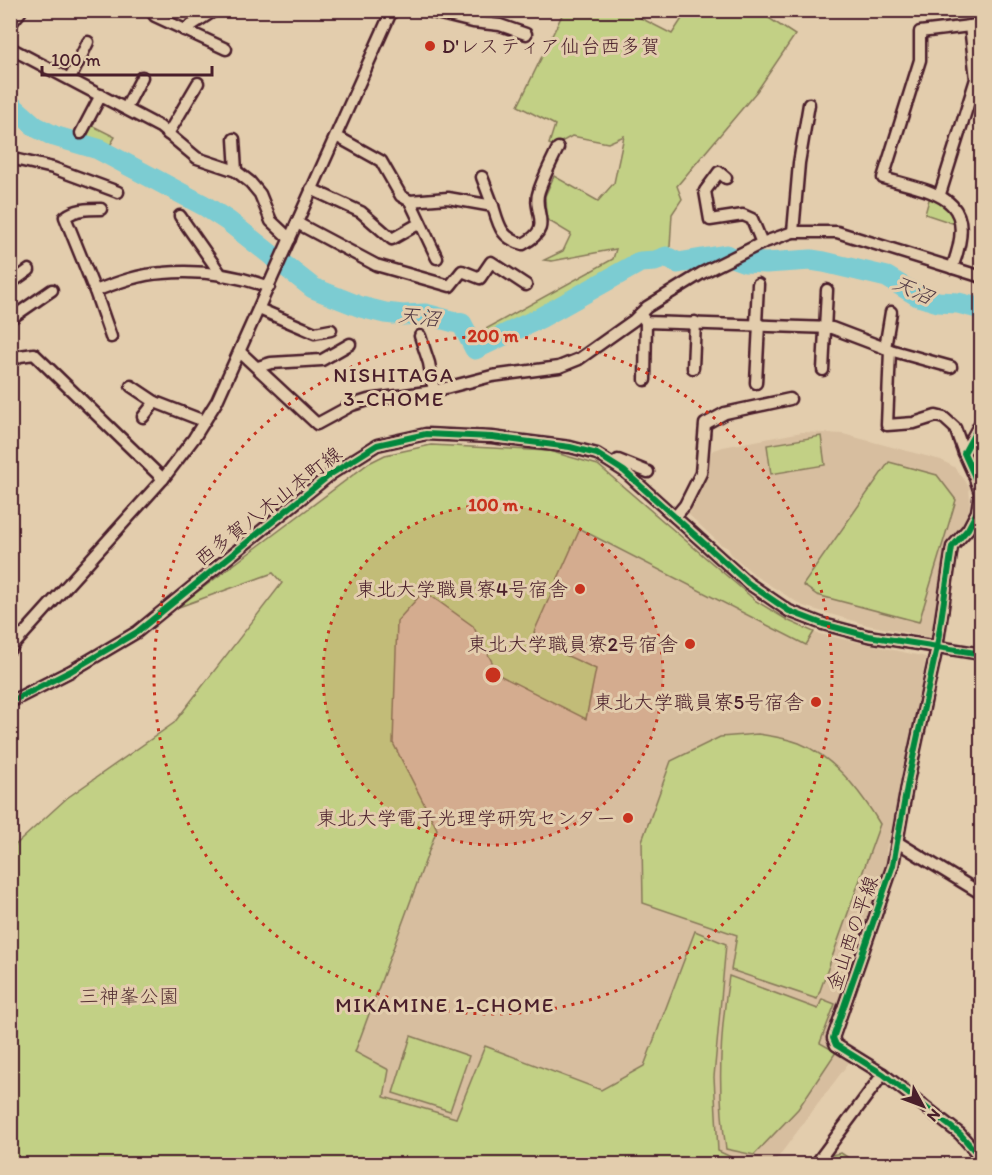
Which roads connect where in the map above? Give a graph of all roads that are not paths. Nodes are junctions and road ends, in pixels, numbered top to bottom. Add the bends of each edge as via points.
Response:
1 (18, 10) edge
2 (151, 10) edge
3 (215, 10) edge
4 (424, 10) edge
5 (388, 12) edge
6 (10, 20) edge
7 (981, 23) edge
8 (970, 26) junction
9 (184, 30) junction
10 (526, 34) dead end
11 (88, 42) dead end
12 (10, 48) edge
13 (226, 49) dead end
14 (142, 76) dead end
15 (70, 79) junction
16 (198, 83) dead end
17 (101, 95) junction
18 (808, 104) dead end
19 (126, 108) junction
20 (81, 133) dead end
21 (168, 134) junction
22 (336, 136) junction
23 (234, 139) dead end
24 (558, 148) dead end
25 (10, 158) edge
26 (236, 171) junction
27 (482, 177) dead end
28 (726, 178) dead end
29 (311, 189) junction
30 (118, 192) dead end
31 (940, 195) junction
32 (410, 201) junction
33 (493, 206) junction
34 (100, 208) dead end
35 (180, 216) dead end
36 (297, 223) junction
37 (420, 223) junction
38 (793, 232) junction
39 (290, 239) junction
40 (762, 243) junction
41 (436, 258) dead end
42 (952, 268) junction
43 (29, 270) dead end
44 (10, 273) edge
45 (222, 276) junction
46 (980, 276) edge
47 (526, 285) dead end
48 (758, 285) dead end
49 (269, 287) junction
50 (52, 290) dead end
51 (827, 290) dead end
52 (95, 291) junction
53 (259, 309) junction
54 (891, 312) dead end
55 (643, 318) junction
56 (10, 319) edge
57 (695, 322) junction
58 (758, 324) junction
59 (826, 327) junction
60 (331, 330) dead end
61 (420, 336) dead end
62 (111, 337) dead end
63 (350, 344) dead end
64 (887, 349) junction
65 (240, 352) junction
66 (10, 362) edge
67 (258, 367) junction
68 (951, 367) dead end
69 (693, 368) dead end
70 (823, 370) dead end
71 (645, 380) dead end
72 (756, 383) dead end
73 (131, 386) dead end
74 (434, 391) junction
75 (790, 399) dead end
76 (155, 402) junction
77 (143, 417) dead end
78 (981, 420) edge
79 (204, 421) junction
80 (964, 453) junction
81 (614, 464) junction
82 (648, 472) dead end
83 (163, 479) junction
84 (675, 517) junction
85 (937, 647) junction
86 (10, 649) edge
87 (981, 654) edge
88 (10, 702) edge
89 (897, 842) junction
90 (981, 894) edge
91 (883, 1074) junction
92 (981, 1159) edge
93 (816, 1164) edge

1 - 6 highway
2 - 9 street via 155,16
3 - 9 street
4 - 10 street
5 - 22 street
7 - 8 street
8 - 31 street via 976,80
8 - 31 street via 920,32 920,60 883,178
9 - 13 street
11 - 15 street
12 - 15 street
14 - 19 street
15 - 17 street
16 - 21 street
17 - 19 street
17 - 20 street
18 - 38 street
19 - 21 street
21 - 26 street via 197,158
22 - 29 street
22 - 32 street via 381,161 401,196
23 - 26 street
24 - 33 street via 537,194 542,222 530,240 523,244 504,234
25 - 30 street via 53,168
26 - 39 street via 260,194 271,220
27 - 33 street
28 - 40 street via 719,172 705,191 710,220 742,215 752,219
29 - 36 street
29 - 37 street via 361,212 392,239
31 - 42 street via 960,219 960,247
32 - 33 street via 448,198
32 - 37 street
34 - 52 street via 72,211 65,217
35 - 45 street
36 - 39 street
36 - 47 street via 376,265 440,284 450,286 462,271 480,278 491,262
37 - 41 street
38 - 40 street
38 - 42 street via 837,232
39 - 49 street
40 - 55 street via 647,307
42 - 46 street
43 - 44 street via 15,280
45 - 49 street
45 - 52 street via 162,273
48 - 58 street
49 - 53 street
50 - 56 street
51 - 59 street
52 - 62 street
53 - 60 street via 315,333
53 - 65 street
54 - 64 street
55 - 57 street
55 - 71 street
55 - 74 street via 634,320 579,359 559,367 492,376
57 - 58 street
57 - 69 street
58 - 59 street
58 - 72 street
59 - 64 street
59 - 70 street
61 - 74 street
63 - 67 street via 322,360
64 - 68 street
64 - 80 street, 金山西の平線 via 887,425 944,418 955,428
65 - 67 street
65 - 79 street
66 - 83 street via 34,354
67 - 74 street via 317,424 368,400
73 - 76 street
75 - 84 street via 725,413 705,424 701,473 686,505
76 - 77 street
76 - 79 street
78 - 80 street
79 - 83 street
80 - 85 street, 金山西の平線 via 980,493 977,512 952,547
81 - 82 street via 618,459
81 - 84 street, 西多賀八木山本町線
81 - 88 street, 西多賀八木山本町線 via 597,454 570,447 492,437 426,434 377,445 331,474 137,632
83 - 86 street
84 - 85 street, 西多賀八木山本町線 via 748,583 789,611 868,636
85 - 87 street, 西多賀八木山本町線
85 - 89 street, 金山西の平線
89 - 90 street
89 - 91 street, 金山西の平線 via 893,865 833,1038 836,1045
91 - 92 street, 金山西の平線 via 960,1134
91 - 93 street

